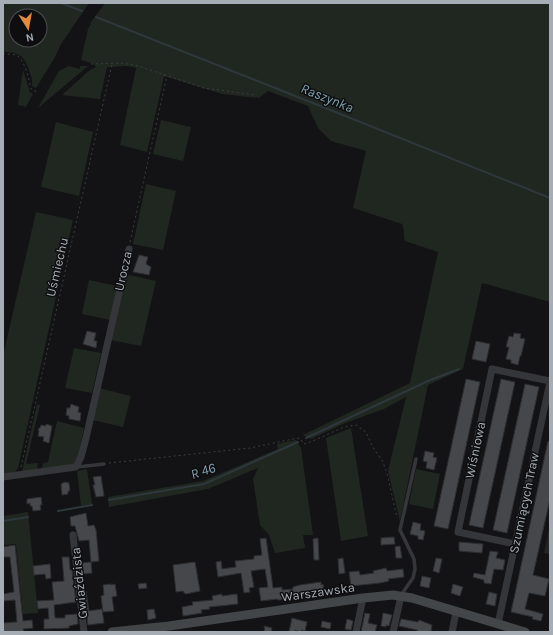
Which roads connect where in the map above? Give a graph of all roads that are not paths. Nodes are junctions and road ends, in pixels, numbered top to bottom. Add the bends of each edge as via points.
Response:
1 (128, 249) road end
2 (550, 382) edge
3 (416, 459) dead end
4 (104, 464) road end
5 (76, 468) junction
6 (3, 477) edge
7 (73, 535) dead end
8 (515, 544) junction
9 (401, 596) junction
10 (363, 598) junction
11 (456, 612) junction
12 (498, 624) junction
13 (84, 632) edge
14 (112, 632) edge
15 (356, 632) edge
16 (393, 632) edge
17 (452, 632) edge
18 (525, 632) edge

1 - 5 street, Urocza via 82,457
2 - 8 street, Szumiących Traw
2 - 8 street, Wiśniowa via 492,369 458,532
3 - 9 lane via 400,530 414,559 415,569
4 - 5 lane
5 - 6 street
7 - 13 street, Gwiaździsta
8 - 12 street, Szumiących Traw
9 - 10 street, Warszawska
9 - 11 street, Warszawska
9 - 16 street
10 - 14 street, Warszawska
10 - 15 street
11 - 12 street, Warszawska
11 - 17 street
12 - 18 street, Warszawska

